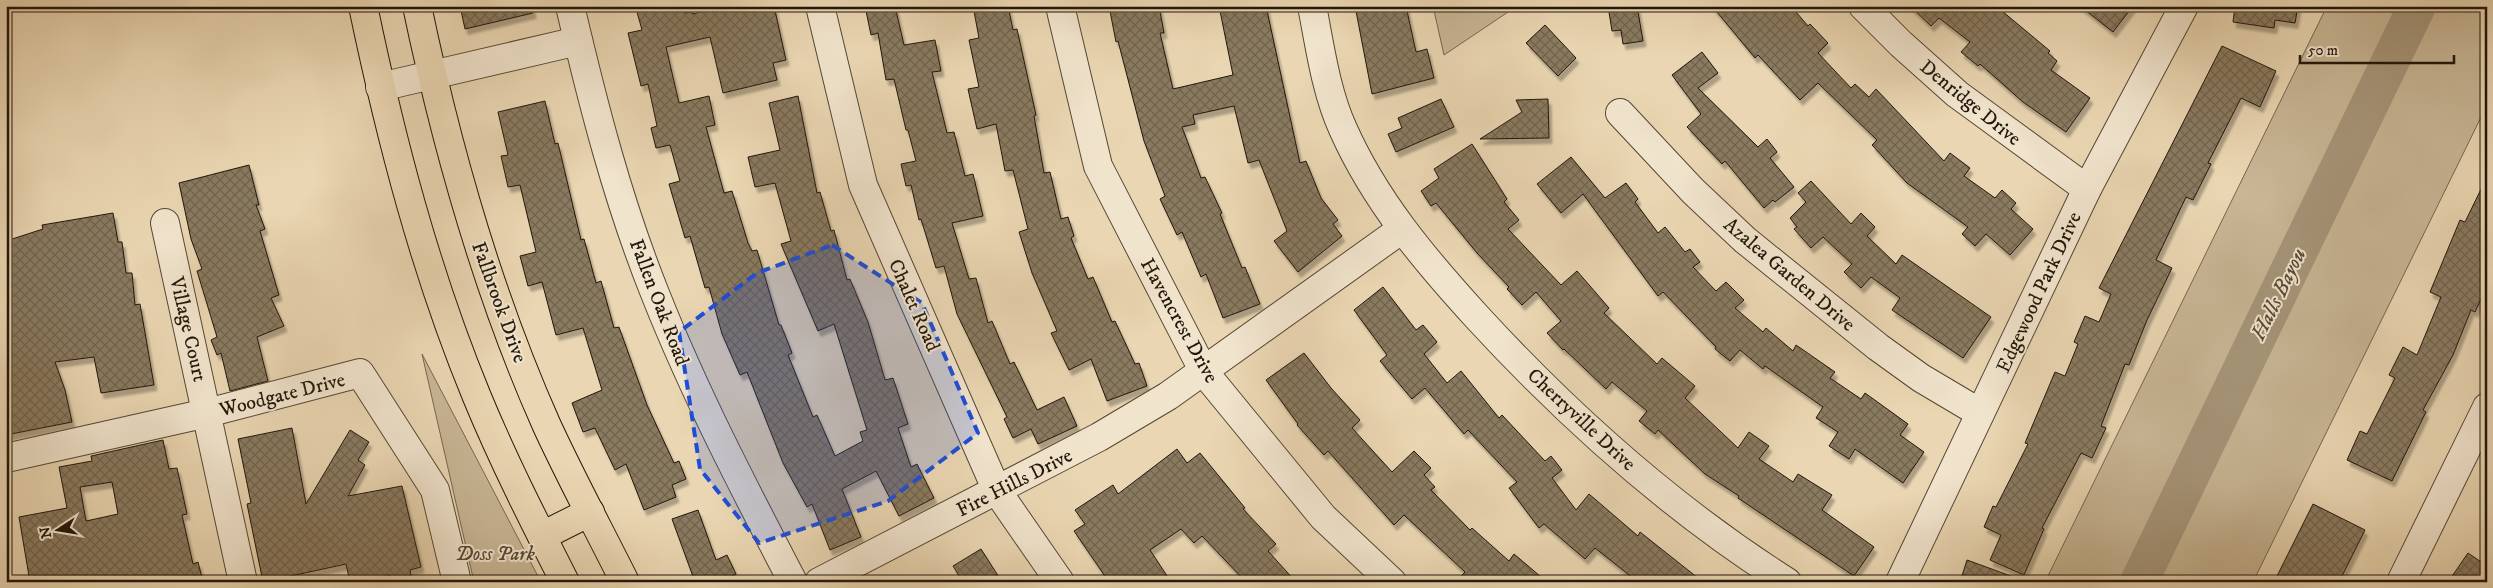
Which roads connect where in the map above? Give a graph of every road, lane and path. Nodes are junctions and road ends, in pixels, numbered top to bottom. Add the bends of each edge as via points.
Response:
1 (363, 6) edge
2 (417, 6) edge
3 (570, 6) edge
4 (820, 6) edge
5 (1060, 6) edge
6 (1312, 6) edge
7 (1863, 6) edge
8 (2184, 6) edge
9 (578, 41) junction
10 (432, 74) junction
11 (380, 87) junction
12 (1620, 113) dead end
13 (2087, 189) junction
14 (165, 223) dead end
15 (1402, 229) junction
16 (1204, 372) junction
17 (2487, 407) edge
18 (207, 413) junction
19 (1980, 413) junction
20 (6, 458) edge
21 (997, 491) junction
22 (590, 512) junction
23 (542, 536) junction
24 (243, 582) edge
25 (457, 582) edge
26 (565, 582) edge
27 (625, 582) edge
28 (793, 582) edge
29 (819, 582) edge
30 (1060, 582) edge
31 (1392, 582) edge
32 (1787, 582) edge
33 (1900, 582) edge
34 (2401, 582) edge

1 - 11 main road
2 - 10 main road, Fallbrook Drive
3 - 9 street, Fallen Oak Road
4 - 21 street, Chalet Road via 863,186
5 - 16 street, Havencrest Drive via 1098,166
6 - 15 street, Cherryville Drive via 1342,128 1381,200
7 - 13 street, Denridge Drive via 1957,94
8 - 13 street, Edgewood Park Drive
9 - 10 street
9 - 28 street, Fallen Oak Road via 605,145 655,295 692,382
10 - 11 street
10 - 22 main road, Fallbrook Drive via 459,182 488,271 544,418
11 - 23 main road via 430,270 498,448
12 - 19 street, Azalea Garden Drive via 1693,191 1745,240 1878,347 1921,378
13 - 19 street, Edgewood Park Drive
14 - 18 street, Village Court
15 - 16 street
15 - 32 street, Cherryville Drive via 1502,344 1568,409 1648,481 1738,551
16 - 21 street, Fire Hills Drive via 1099,437
16 - 31 street, Havencrest Drive via 1323,516
17 - 34 street
18 - 20 street, Woodgate Drive
18 - 24 street, Village Court
18 - 25 street, Woodgate Drive via 360,374 435,490
19 - 33 street, Edgewood Park Drive
21 - 29 street, Fire Hills Drive
21 - 30 street, Chalet Road
22 - 23 main road
22 - 27 main road, Fallbrook Drive
23 - 26 main road

